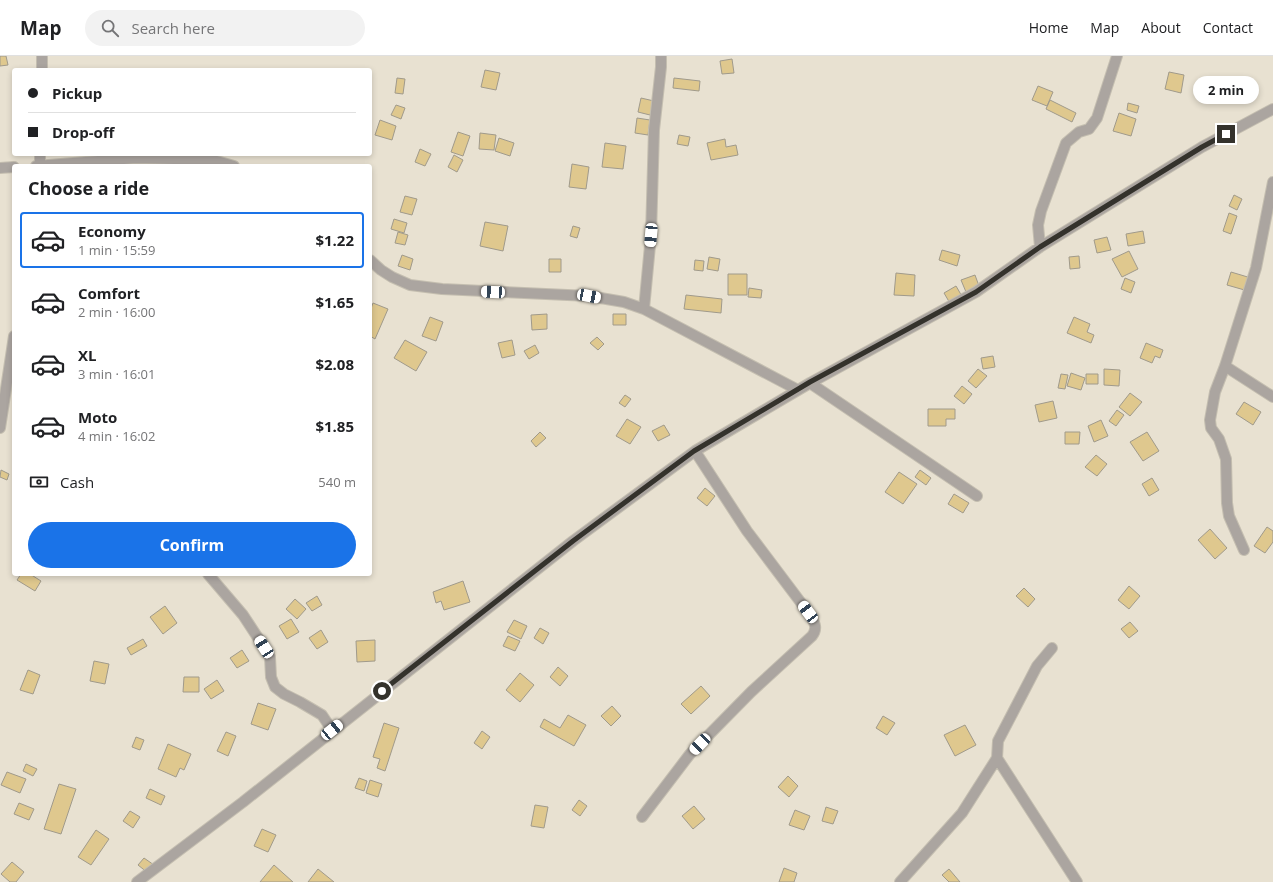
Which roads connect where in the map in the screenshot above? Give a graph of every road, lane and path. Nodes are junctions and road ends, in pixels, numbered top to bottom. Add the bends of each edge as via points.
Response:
1 (42, 56) edge
2 (661, 56) edge
3 (1117, 56) edge
4 (42, 68) edge
5 (1273, 109) edge
6 (64, 164) edge
7 (227, 164) edge
8 (0, 168) edge
9 (12, 168) edge
10 (1273, 182) edge
11 (1040, 247) junction
12 (372, 262) edge
13 (644, 309) junction
14 (12, 349) edge
15 (1225, 366) junction
16 (810, 382) junction
17 (798, 390) junction
18 (1273, 397) edge
19 (0, 428) edge
20 (694, 451) junction
21 (977, 496) dead end
22 (1244, 550) dead end
23 (210, 576) edge
24 (1052, 648) dead end
25 (332, 730) junction
26 (996, 758) junction
27 (642, 817) dead end
28 (137, 882) edge
29 (900, 882) edge
30 (1077, 882) edge

1 - 4 street
2 - 13 street via 654,130 651,235
3 - 11 street via 1097,118 1089,129 1079,132 1066,143 1041,211 1038,225
5 - 11 street via 1202,147
6 - 7 street via 136,158 213,160
8 - 9 street
10 - 15 street via 1256,268
11 - 16 street via 976,292
12 - 13 street via 387,274 410,285 442,289 589,296 624,302
13 - 17 street
14 - 19 street
15 - 18 street
15 - 22 street via 1215,392 1210,420 1211,428 1219,439 1226,459 1229,516
16 - 17 street
16 - 21 street
17 - 20 street
20 - 25 street via 573,541
20 - 27 street via 747,531 808,612 816,628 812,636 751,692 690,754
23 - 25 street via 243,615 270,657 271,677 275,687 322,715
24 - 26 street via 1037,666 998,741
25 - 28 street via 243,802
26 - 29 street via 962,813
26 - 30 street

